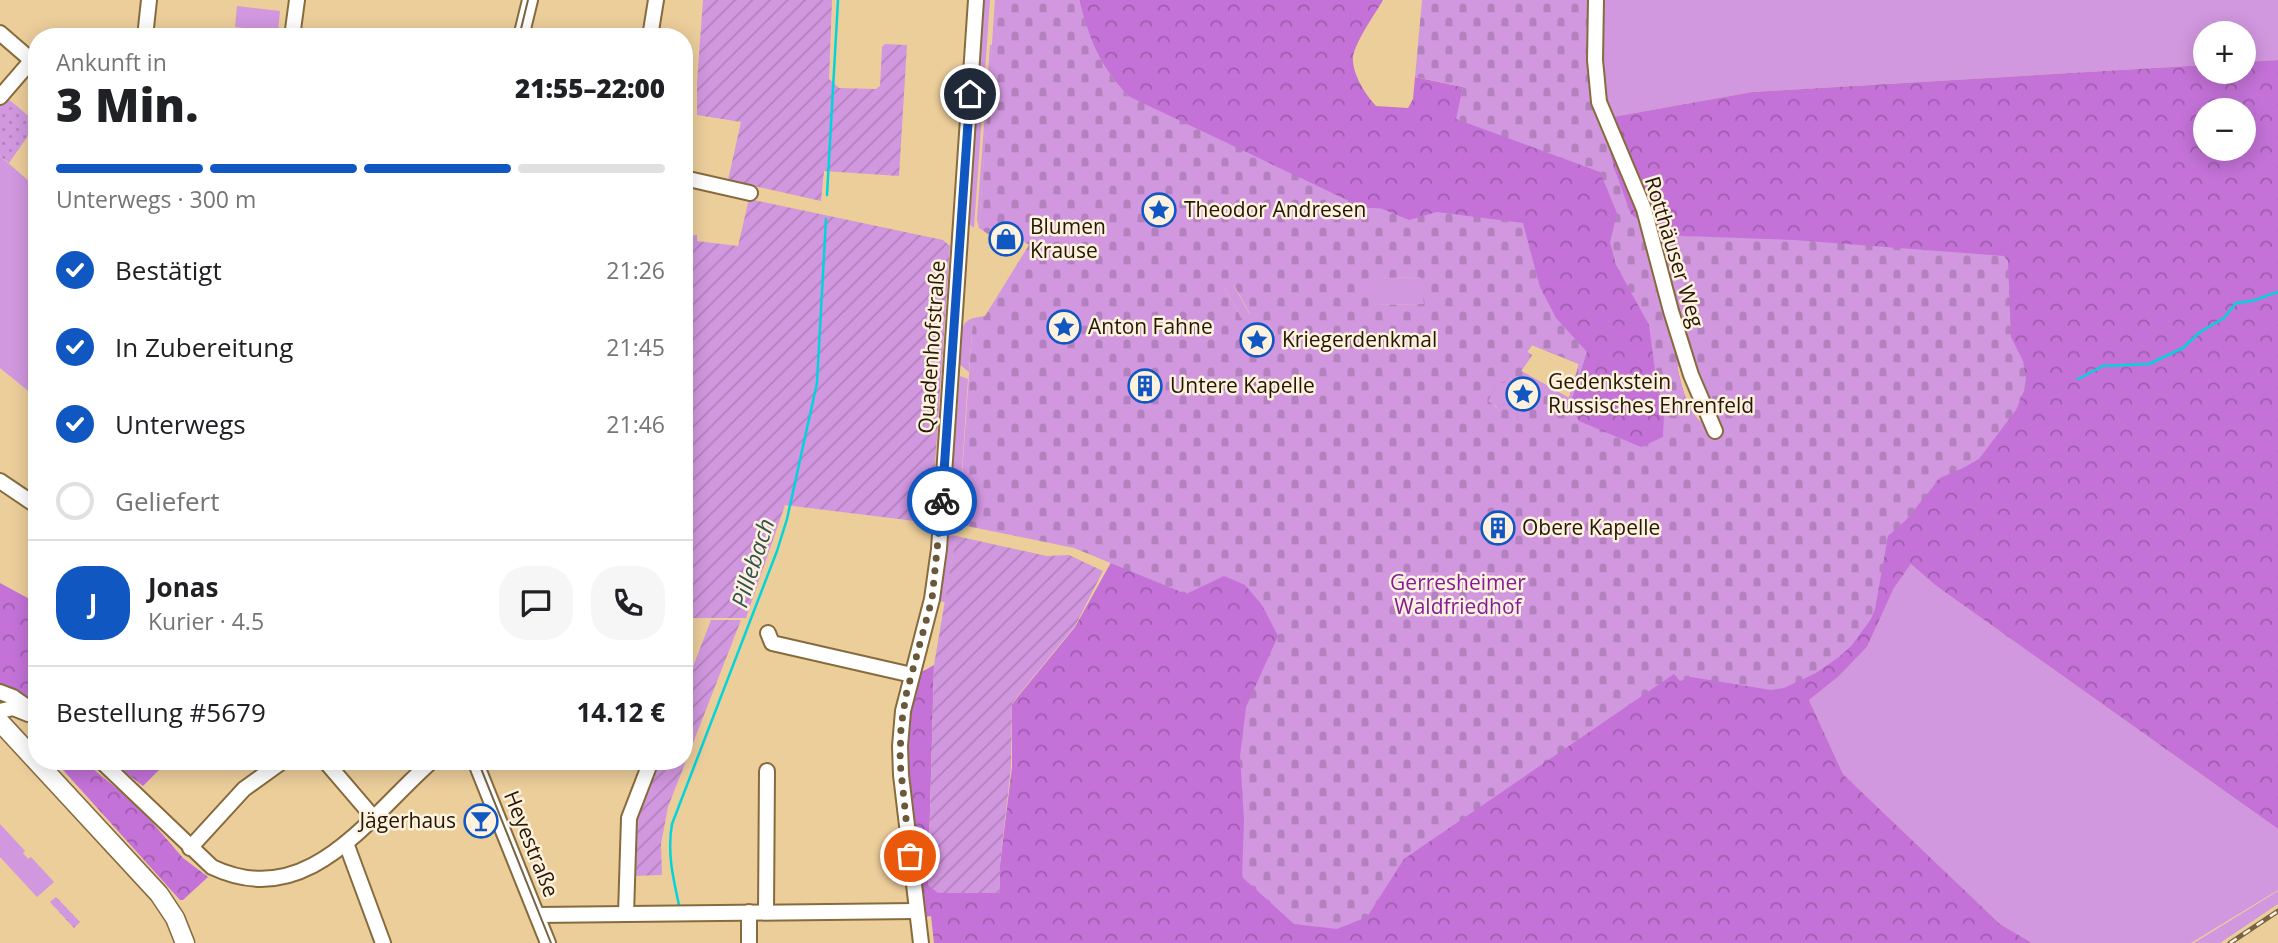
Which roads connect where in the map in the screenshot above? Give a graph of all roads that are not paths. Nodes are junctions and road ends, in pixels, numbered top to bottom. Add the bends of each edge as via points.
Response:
1 (149, 0) edge
2 (297, 0) edge
3 (530, 0) edge
4 (656, 0) edge
5 (976, 0) edge
6 (1596, 0) edge
7 (146, 28) edge
8 (293, 28) edge
9 (523, 28) edge
10 (651, 28) edge
11 (0, 33) edge
12 (28, 58) edge
13 (28, 69) edge
14 (0, 97) edge
15 (693, 180) edge
16 (750, 193) dead end
17 (1715, 431) dead end
18 (0, 481) edge
19 (28, 500) edge
20 (768, 633) dead end
21 (912, 675) junction
22 (0, 692) edge
23 (28, 709) edge
24 (0, 711) edge
25 (28, 713) edge
26 (0, 722) edge
27 (28, 752) edge
28 (44, 770) edge
29 (110, 770) edge
30 (270, 770) edge
31 (334, 770) edge
32 (423, 770) edge
33 (479, 770) edge
34 (648, 770) edge
35 (767, 771) dead end
36 (373, 817) junction
37 (346, 843) junction
38 (190, 848) junction
39 (917, 911) junction
40 (749, 912) junction
41 (766, 912) junction
42 (626, 914) junction
43 (537, 915) junction
44 (185, 943) edge
45 (383, 943) edge
46 (548, 943) edge
47 (749, 943) edge
48 (920, 943) edge

1 - 7 street
2 - 8 street
3 - 9 street
4 - 10 street
5 - 21 street, Quadenhofstraße via 939,549 932,599
6 - 17 street, Rotthäuser Weg via 1599,102 1644,209 1687,362
11 - 12 street
13 - 14 street
15 - 16 street
18 - 19 street
20 - 21 street via 772,643
21 - 39 street, Quadenhofstraße via 903,711 900,762
22 - 23 street
24 - 25 street via 13,708
26 - 27 main road
28 - 44 main road via 159,894
29 - 38 street
30 - 38 street via 244,789
31 - 36 street
32 - 36 street
33 - 43 street, Heyestraße
34 - 42 street via 629,818
35 - 41 street
36 - 37 street
37 - 38 street via 306,870 261,880 232,876 212,867
37 - 45 street
39 - 41 street
39 - 48 street, Quadenhofstraße
40 - 41 street
40 - 42 street
40 - 47 street
42 - 43 street
43 - 46 street, Heyestraße

